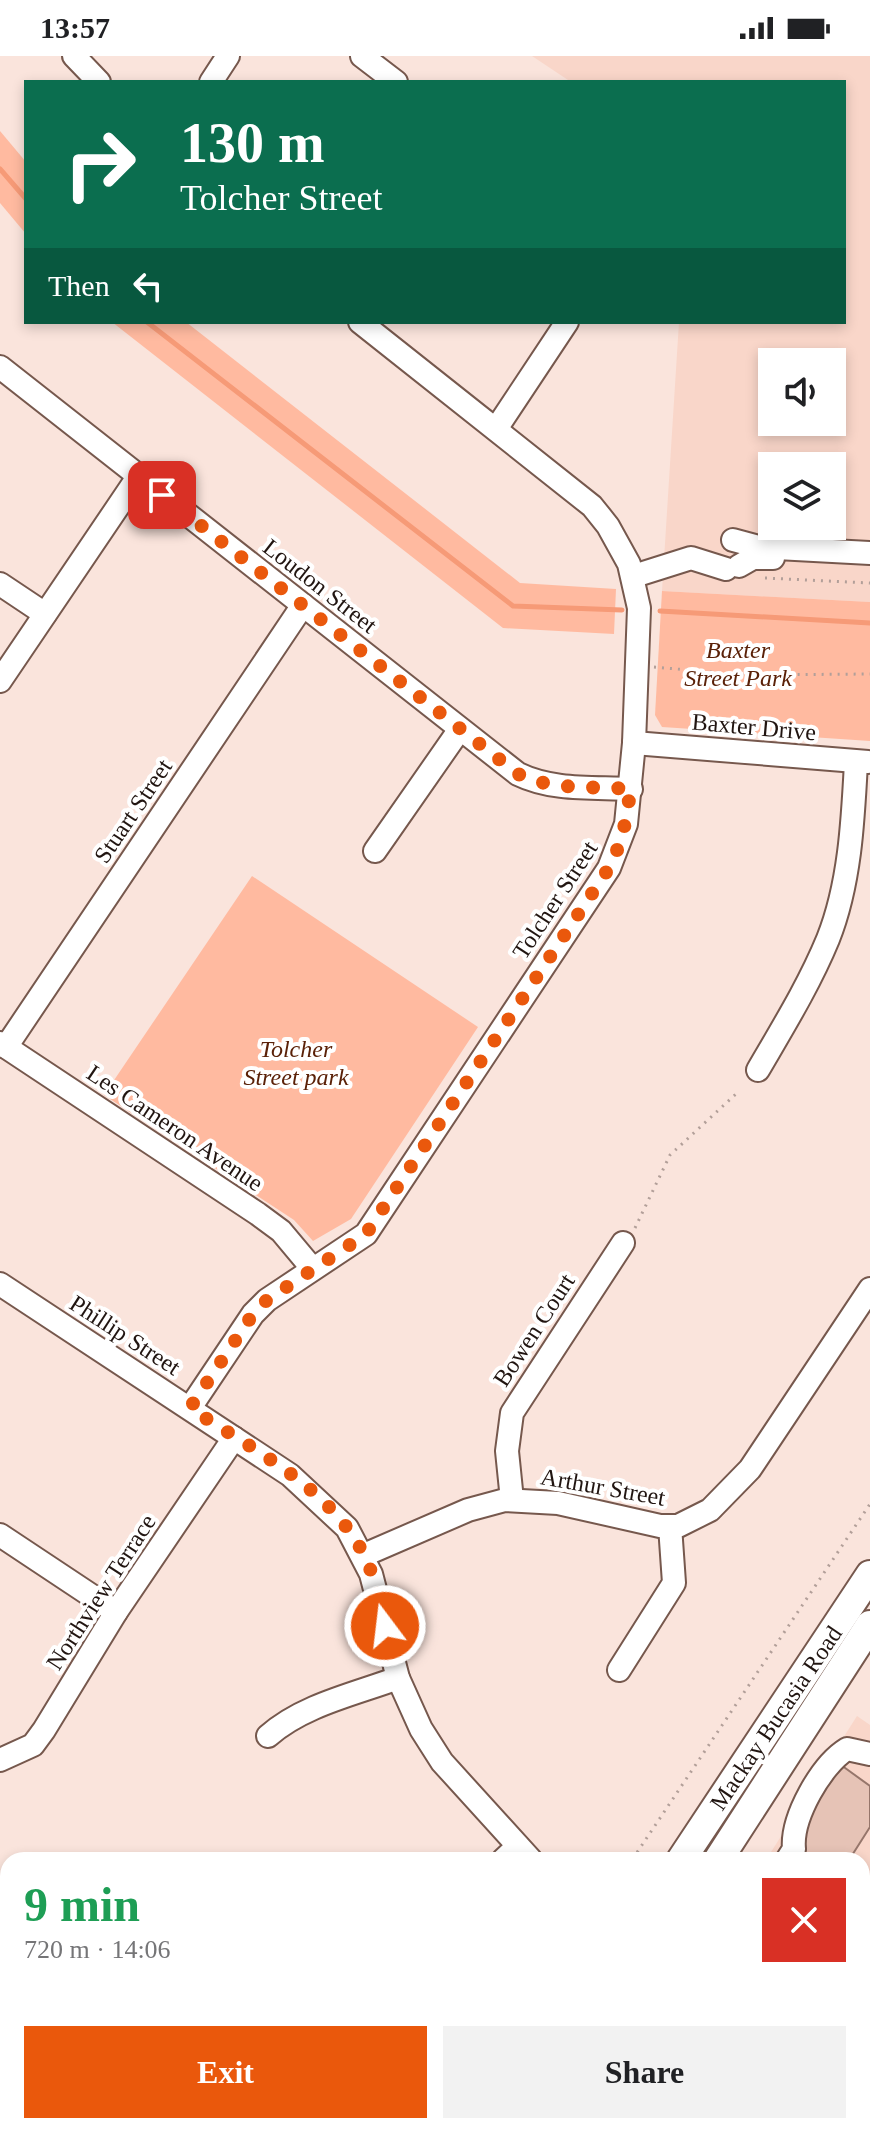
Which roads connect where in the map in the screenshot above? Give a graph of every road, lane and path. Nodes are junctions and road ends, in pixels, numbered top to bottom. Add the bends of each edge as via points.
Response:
1 (74, 56) edge
2 (228, 56) edge
3 (362, 56) edge
4 (97, 80) edge
5 (212, 80) edge
6 (393, 80) edge
7 (363, 324) edge
8 (566, 324) edge
9 (0, 367) edge
10 (496, 429) junction
11 (138, 477) junction
12 (727, 541) junction
13 (870, 553) edge
14 (870, 563) edge
15 (732, 567) junction
16 (631, 570) junction
17 (0, 584) edge
18 (303, 605) junction
19 (45, 614) junction
20 (654, 667) dead end
21 (870, 674) edge
22 (0, 681) edge
23 (460, 729) junction
24 (634, 743) junction
25 (863, 762) edge
26 (631, 789) junction
27 (375, 851) dead end
28 (3, 1045) edge
29 (758, 1070) dead end
30 (737, 1093) dead end
31 (623, 1243) joint
32 (312, 1268) junction
33 (0, 1284) edge
34 (870, 1289) edge
35 (190, 1408) junction
36 (234, 1438) junction
37 (512, 1500) junction
38 (870, 1504) edge
39 (670, 1526) junction
40 (0, 1535) edge
41 (364, 1555) junction
42 (870, 1575) edge
43 (116, 1612) junction
44 (870, 1625) edge
45 (619, 1670) dead end
46 (398, 1678) junction
47 (268, 1736) dead end
48 (870, 1754) edge
49 (0, 1760) edge
50 (736, 1831) junction
51 (515, 1852) edge
52 (637, 1852) edge
53 (686, 1852) edge
54 (723, 1852) edge
55 (727, 1852) edge
56 (792, 1852) edge

1 - 4 street
2 - 5 street
3 - 6 street
7 - 10 street, Tolcher Street
8 - 10 street
9 - 11 street, Loudon Street
10 - 16 street, Tolcher Street via 592,506
11 - 18 street, Loudon Street
11 - 19 street
12 - 13 street
12 - 15 street via 715,557
12 - 16 street
14 - 15 street via 758,557
15 - 16 street via 691,558
16 - 24 street, Tolcher Street via 640,633
17 - 19 street
18 - 23 street, Loudon Street
18 - 28 street, Stuart Street
19 - 22 street
20 - 21 path via 744,675
23 - 26 street, Loudon Street via 533,781
23 - 27 street
24 - 25 street, Baxter Drive
24 - 26 street, Tolcher Street
25 - 29 street via 829,935
26 - 32 street, Tolcher Street via 617,852 366,1234
28 - 32 street, Les Cameron Avenue via 258,1214 281,1231
30 - 31 path via 670,1155
31 - 37 street, Bowen Court via 512,1413 507,1451
32 - 35 street, Tolcher Street via 253,1314
33 - 35 street, Phillip Street
34 - 39 street, Arthur Street via 729,1494 710,1510
35 - 36 street, Phillip Street
36 - 41 street, Phillip Street via 319,1499
36 - 43 street, Northview Terrace
37 - 39 street, Arthur Street via 558,1503
37 - 41 street, Arthur Street via 468,1510
38 - 52 path
39 - 45 street via 674,1583
40 - 43 street
41 - 46 street, Phillip Street
42 - 53 main road, Mackay Bucasia Road
43 - 49 street, Northview Terrace via 33,1745
44 - 50 main road, Mackay Bucasia Road
46 - 47 street via 304,1713
46 - 51 street, Phillip Street via 442,1762
48 - 56 street via 847,1749 836,1756 797,1817
50 - 54 main road, Mackay Bucasia Road
50 - 55 street

